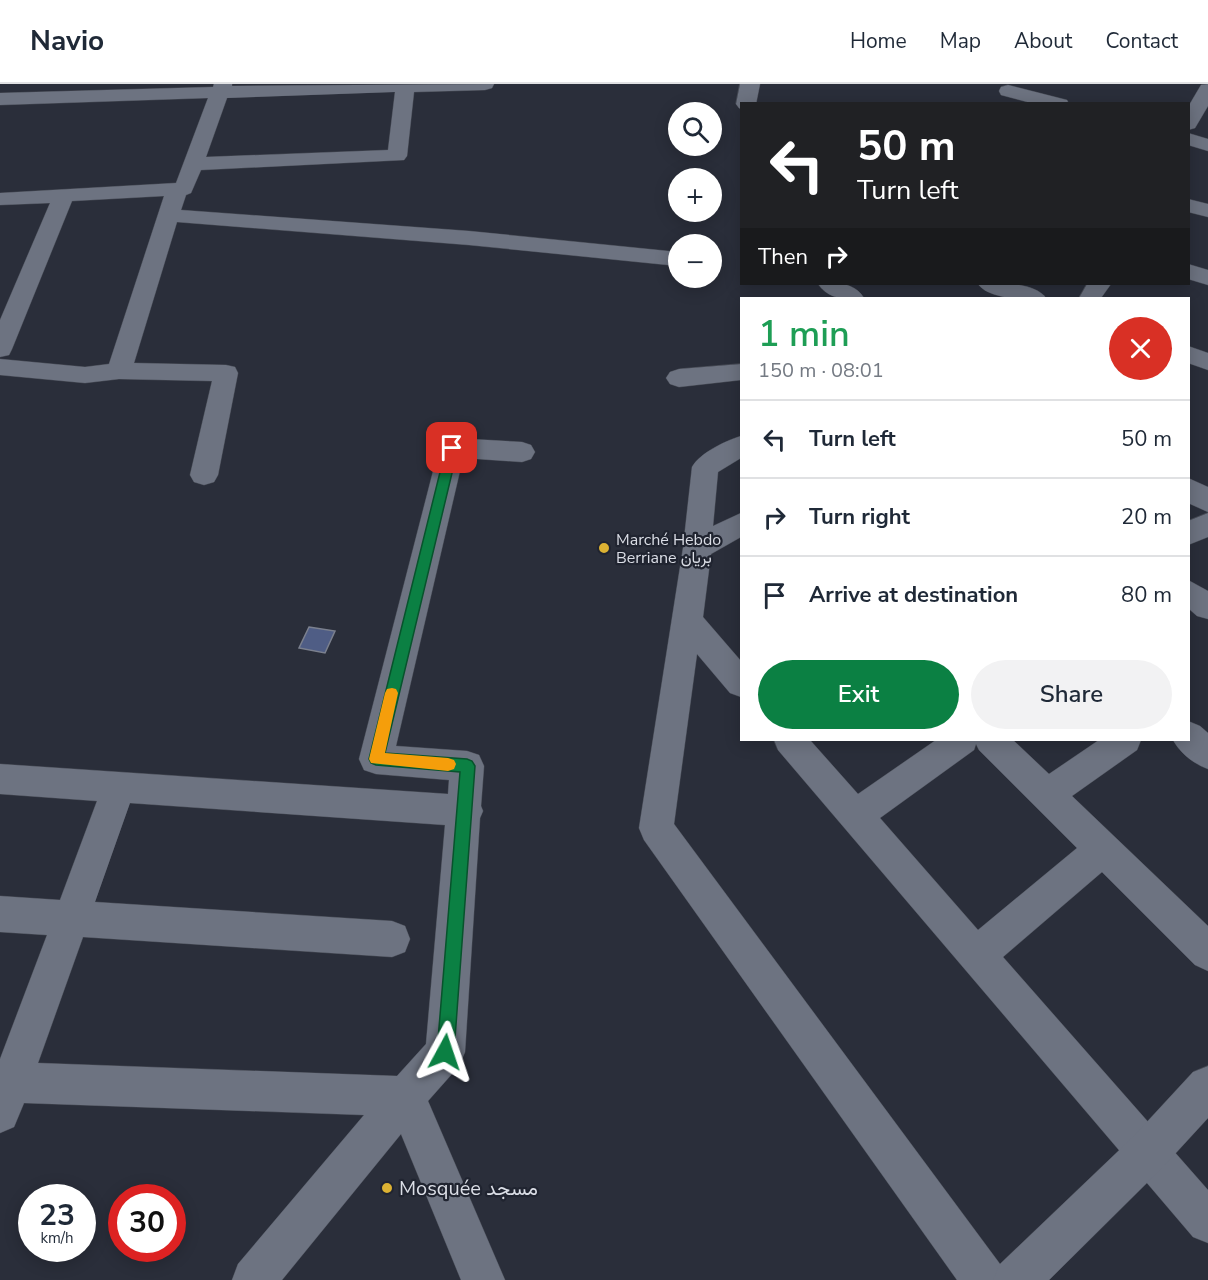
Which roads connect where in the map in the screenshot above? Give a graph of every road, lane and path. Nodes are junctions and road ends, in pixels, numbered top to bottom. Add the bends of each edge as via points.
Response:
1 (485, 84) edge
2 (750, 84) edge
3 (405, 85) edge
4 (221, 88) edge
5 (154, 89) edge
6 (1208, 89) edge
7 (1006, 93) edge
8 (746, 102) edge
9 (1050, 102) edge
10 (3, 103) edge
11 (1190, 120) edge
12 (1190, 140) edge
13 (1208, 145) edge
14 (193, 164) junction
15 (177, 190) junction
16 (64, 195) junction
17 (0, 199) edge
18 (1190, 206) edge
19 (1208, 211) edge
20 (168, 215) junction
21 (668, 258) edge
22 (1190, 272) edge
23 (1208, 278) edge
24 (832, 285) edge
25 (993, 285) edge
26 (850, 297) edge
27 (1031, 297) edge
28 (0, 348) edge
29 (1190, 355) edge
30 (1208, 362) edge
31 (0, 367) edge
32 (119, 371) junction
33 (740, 372) edge
34 (679, 378) dead end
35 (740, 447) edge
36 (522, 452) dead end
37 (1190, 470) edge
38 (204, 475) dead end
39 (1208, 480) edge
40 (1190, 490) edge
41 (1208, 501) edge
42 (1208, 524) edge
43 (740, 525) edge
44 (1190, 533) edge
45 (697, 548) junction
46 (1190, 594) edge
47 (1208, 608) edge
48 (687, 620) junction
49 (740, 682) edge
50 (1190, 738) edge
51 (791, 741) edge
52 (961, 741) edge
53 (992, 741) edge
54 (1124, 741) edge
55 (1208, 754) edge
56 (0, 779) edge
57 (119, 787) junction
58 (1047, 795) junction
59 (466, 811) junction
60 (856, 815) junction
61 (1103, 849) junction
62 (0, 914) edge
63 (71, 918) junction
64 (392, 939) dead end
65 (1208, 952) edge
66 (977, 955) junction
67 (1208, 1088) edge
68 (4, 1092) edge
69 (406, 1096) junction
70 (1148, 1152) junction
71 (1208, 1222) edge
72 (254, 1280) edge
73 (483, 1280) edge
74 (984, 1280) edge
75 (1016, 1280) edge

1 - 3 street
2 - 8 street
3 - 4 street
3 - 14 street via 396,156
4 - 5 street
4 - 14 street
5 - 10 street
6 - 11 street
7 - 9 street
12 - 13 street
14 - 15 street via 184,189
15 - 16 street
15 - 20 street
16 - 17 street
16 - 28 street
18 - 19 street
20 - 21 street
20 - 32 street
22 - 23 street
24 - 26 street
25 - 27 street
29 - 30 street
31 - 32 street via 85,375
32 - 38 street via 226,373
33 - 34 street
35 - 45 street via 705,467
36 - 59 street via 452,448 376,759 467,766
37 - 39 street
40 - 41 street
42 - 44 street
43 - 45 street
45 - 48 street
46 - 47 street
48 - 49 street
48 - 74 street via 656,828
50 - 55 street
51 - 60 street
52 - 60 street
53 - 58 street
54 - 58 street
56 - 57 street
57 - 59 street
57 - 63 street
58 - 61 street
59 - 69 street via 445,1052
60 - 66 street
61 - 65 street
61 - 66 street
62 - 63 street
63 - 64 street
63 - 68 street
66 - 70 street
67 - 70 street
68 - 69 street
69 - 72 street
69 - 73 street
70 - 71 street
70 - 75 street

